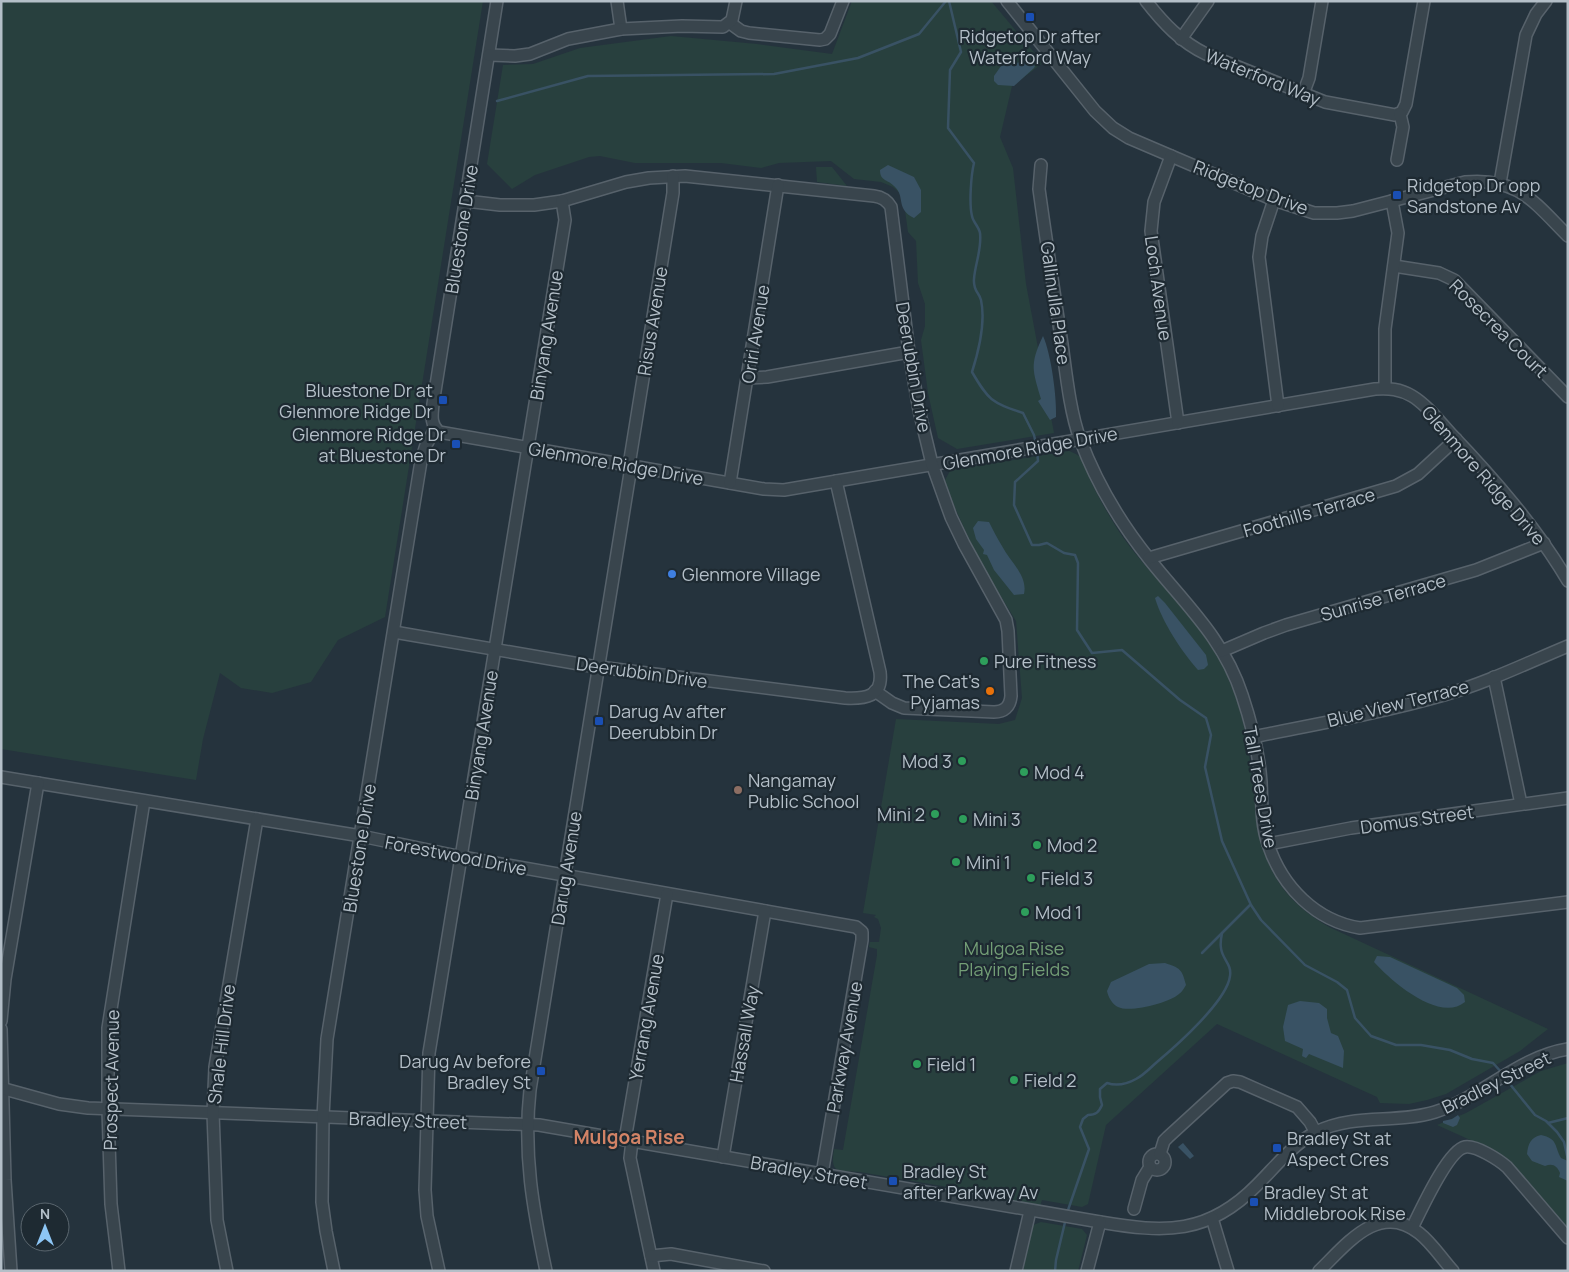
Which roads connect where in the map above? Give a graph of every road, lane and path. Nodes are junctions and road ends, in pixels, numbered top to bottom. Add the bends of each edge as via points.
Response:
1 (497, 1) edge
2 (618, 1) edge
3 (736, 1) edge
4 (843, 1) edge
5 (1007, 1) edge
6 (1146, 1) edge
7 (1208, 1) edge
8 (1322, 1) edge
9 (1424, 1) edge
10 (1546, 1) edge
11 (730, 23) junction
12 (621, 30) junction
13 (1181, 39) junction
14 (489, 55) junction
15 (1303, 94) junction
16 (1400, 114) junction
17 (1171, 156) junction
18 (1397, 160) dead end
19 (1041, 166) dead end
20 (673, 176) junction
21 (1500, 183) junction
22 (778, 185) junction
23 (1274, 200) junction
24 (466, 201) junction
25 (562, 201) junction
26 (1392, 201) junction
27 (1568, 236) edge
28 (1394, 266) junction
29 (909, 352) junction
30 (748, 378) junction
31 (1385, 388) junction
32 (1568, 397) edge
33 (1278, 406) junction
34 (1178, 423) junction
35 (435, 429) junction
36 (1080, 439) junction
37 (1456, 439) junction
38 (528, 448) junction
39 (932, 464) junction
40 (630, 466) junction
41 (836, 481) junction
42 (730, 483) junction
43 (1544, 543) junction
44 (1148, 558) junction
45 (1568, 581) edge
46 (394, 632) junction
47 (1568, 646) edge
48 (495, 650) junction
49 (1222, 651) junction
50 (600, 667) junction
51 (1494, 677) junction
52 (876, 691) junction
53 (1253, 737) junction
54 (1, 777) edge
55 (38, 783) junction
56 (1568, 798) edge
57 (144, 801) junction
58 (1521, 804) junction
59 (257, 819) junction
60 (361, 836) junction
61 (1268, 844) junction
62 (462, 858) junction
63 (566, 876) junction
64 (667, 894) junction
65 (1568, 902) edge
66 (765, 911) junction
67 (851, 926) joint
68 (1, 1021) edge
69 (1, 1029) edge
70 (1568, 1049) edge
71 (2, 1088) edge
72 (108, 1110) junction
73 (213, 1113) junction
74 (324, 1117) junction
75 (426, 1121) junction
76 (527, 1124) junction
77 (1316, 1133) junction
78 (628, 1140) junction
79 (723, 1157) junction
80 (822, 1174) junction
81 (1134, 1209) dead end
82 (1030, 1211) junction
83 (1212, 1218) junction
84 (1100, 1222) junction
85 (1412, 1228) junction
86 (1568, 1238) edge
87 (651, 1256) junction
88 (11, 1271) edge
89 (118, 1271) edge
90 (227, 1271) edge
91 (334, 1271) edge
92 (439, 1271) edge
93 (546, 1271) edge
94 (654, 1271) edge
95 (764, 1271) edge
96 (1016, 1271) edge
97 (1087, 1271) edge
98 (1228, 1271) edge
99 (1320, 1271) edge
100 (1453, 1271) edge

1 - 14 street, Bluestone Drive
2 - 12 street
3 - 11 street
4 - 11 street via 830,34 820,40 741,32
5 - 17 street, Ridgetop Drive via 1101,117 1123,135
6 - 13 street, Waterford Way
7 - 13 street
8 - 15 street via 1309,78
9 - 16 street via 1405,109
10 - 21 street via 1526,35
11 - 12 street via 718,28 682,26
12 - 14 street via 568,39 530,54
13 - 15 street, Waterford Way via 1206,54
14 - 24 street, Bluestone Drive
15 - 16 street, Waterford Way via 1332,104
16 - 18 street via 1402,127
17 - 23 street, Ridgetop Drive
17 - 34 street, Loch Avenue via 1154,202 1151,232
19 - 36 street, Gallinulla Place via 1039,189 1068,385
20 - 22 street, Deerubbin Drive
20 - 25 street, Deerubbin Drive via 626,182
20 - 40 street, Risus Avenue
21 - 26 street, Ridgetop Drive via 1465,182
21 - 27 street, Ridgetop Drive via 1530,198
22 - 29 street, Deerubbin Drive via 878,196 887,202
22 - 30 street, Oriri Avenue
23 - 26 street, Ridgetop Drive via 1306,211 1330,213
23 - 33 street via 1259,257
24 - 25 street, Deerubbin Drive via 522,206
24 - 35 street, Bluestone Drive via 433,404
25 - 38 street, Binyang Avenue via 565,220
26 - 28 street via 1398,233
28 - 31 street via 1385,329
28 - 32 street, Rosecrea Court via 1439,272 1454,280
29 - 30 street
29 - 39 street, Deerubbin Drive
30 - 42 street, Oriri Avenue
31 - 33 street, Glenmore Ridge Drive
31 - 37 street, Glenmore Ridge Drive via 1414,396
33 - 34 street, Glenmore Ridge Drive
34 - 36 street, Glenmore Ridge Drive
35 - 38 street, Glenmore Ridge Drive via 443,434
35 - 46 street, Bluestone Drive via 423,452
36 - 39 street, Glenmore Ridge Drive
36 - 44 street, Tall Trees Drive via 1110,502
37 - 43 street, Glenmore Ridge Drive
37 - 44 street, Foothills Terrace via 1418,474 1396,486
38 - 40 street, Glenmore Ridge Drive
38 - 48 street, Binyang Avenue
39 - 41 street, Glenmore Ridge Drive
39 - 52 street, Deerubbin Drive via 951,517 1006,620 1011,699 1008,707 998,712 913,709 900,707
40 - 42 street, Glenmore Ridge Drive
40 - 50 street, Darug Avenue
41 - 42 street, Glenmore Ridge Drive via 784,490
41 - 52 street via 880,672
43 - 45 street, Glenmore Ridge Drive
43 - 49 street, Sunrise Terrace via 1476,570 1279,628
44 - 49 street, Tall Trees Drive via 1195,611
46 - 48 street, Deerubbin Drive
46 - 60 street, Bluestone Drive
47 - 51 street, Blue View Terrace
48 - 50 street, Deerubbin Drive
48 - 62 street, Binyang Avenue
49 - 53 street, Tall Trees Drive via 1242,694
50 - 52 street, Deerubbin Drive via 845,698 862,698
50 - 63 street, Darug Avenue
51 - 53 street, Blue View Terrace via 1399,707
51 - 58 street
53 - 61 street, Tall Trees Drive
54 - 55 street, Forestwood Drive
55 - 57 street, Forestwood Drive
55 - 68 street
56 - 58 street, Domus Street
57 - 59 street, Forestwood Drive
57 - 72 street, Prospect Avenue via 108,1028
58 - 61 street, Domus Street via 1351,828
59 - 60 street, Forestwood Drive
59 - 73 street, Shale Hill Drive via 218,1041
60 - 62 street, Forestwood Drive
60 - 74 street, Bluestone Drive via 327,1039
61 - 65 street, Tall Trees Drive via 1278,868 1295,891 1318,912 1346,926 1374,928
62 - 63 street, Forestwood Drive
62 - 75 street, Binyang Avenue via 429,1053
63 - 64 street, Forestwood Drive
63 - 76 street, Darug Avenue via 532,1076
64 - 66 street, Forestwood Drive
64 - 78 street, Yerrang Avenue
66 - 67 street, Forestwood Drive
66 - 79 street, Hassall Way
67 - 80 street, Parkway Avenue via 860,930 862,940
69 - 71 street
70 - 77 street, Bradley Street via 1543,1055 1434,1112 1352,1121
71 - 72 street, Bradley Street via 69,1106
71 - 88 street
72 - 73 street, Bradley Street
72 - 89 street, Prospect Avenue via 110,1204
73 - 74 street, Bradley Street
73 - 90 street, Shale Hill Drive via 217,1220
74 - 75 street, Bradley Street
74 - 91 street, Bluestone Drive via 322,1202
75 - 76 street, Bradley Street
75 - 92 street, Binyang Avenue via 426,1204
76 - 78 street, Bradley Street
76 - 93 street, Darug Avenue via 530,1192
77 - 81 street via 1297,1107 1240,1082 1227,1083 1164,1141 1160,1154 1150,1157 1150,1167 1142,1180
77 - 83 street, Bradley Street via 1282,1157 1240,1201
78 - 79 street, Bradley Street
78 - 87 street, Yerrang Avenue
79 - 80 street, Bradley Street
80 - 82 street, Bradley Street
82 - 84 street, Bradley Street
82 - 96 street
83 - 84 street, Bradley Street via 1161,1230
83 - 98 street
84 - 97 street
85 - 86 street via 1436,1180 1457,1152 1466,1147 1495,1158 1507,1167
85 - 99 street via 1392,1223 1372,1225 1354,1236
85 - 100 street
87 - 94 street, Yerrang Avenue
87 - 95 street via 671,1254

